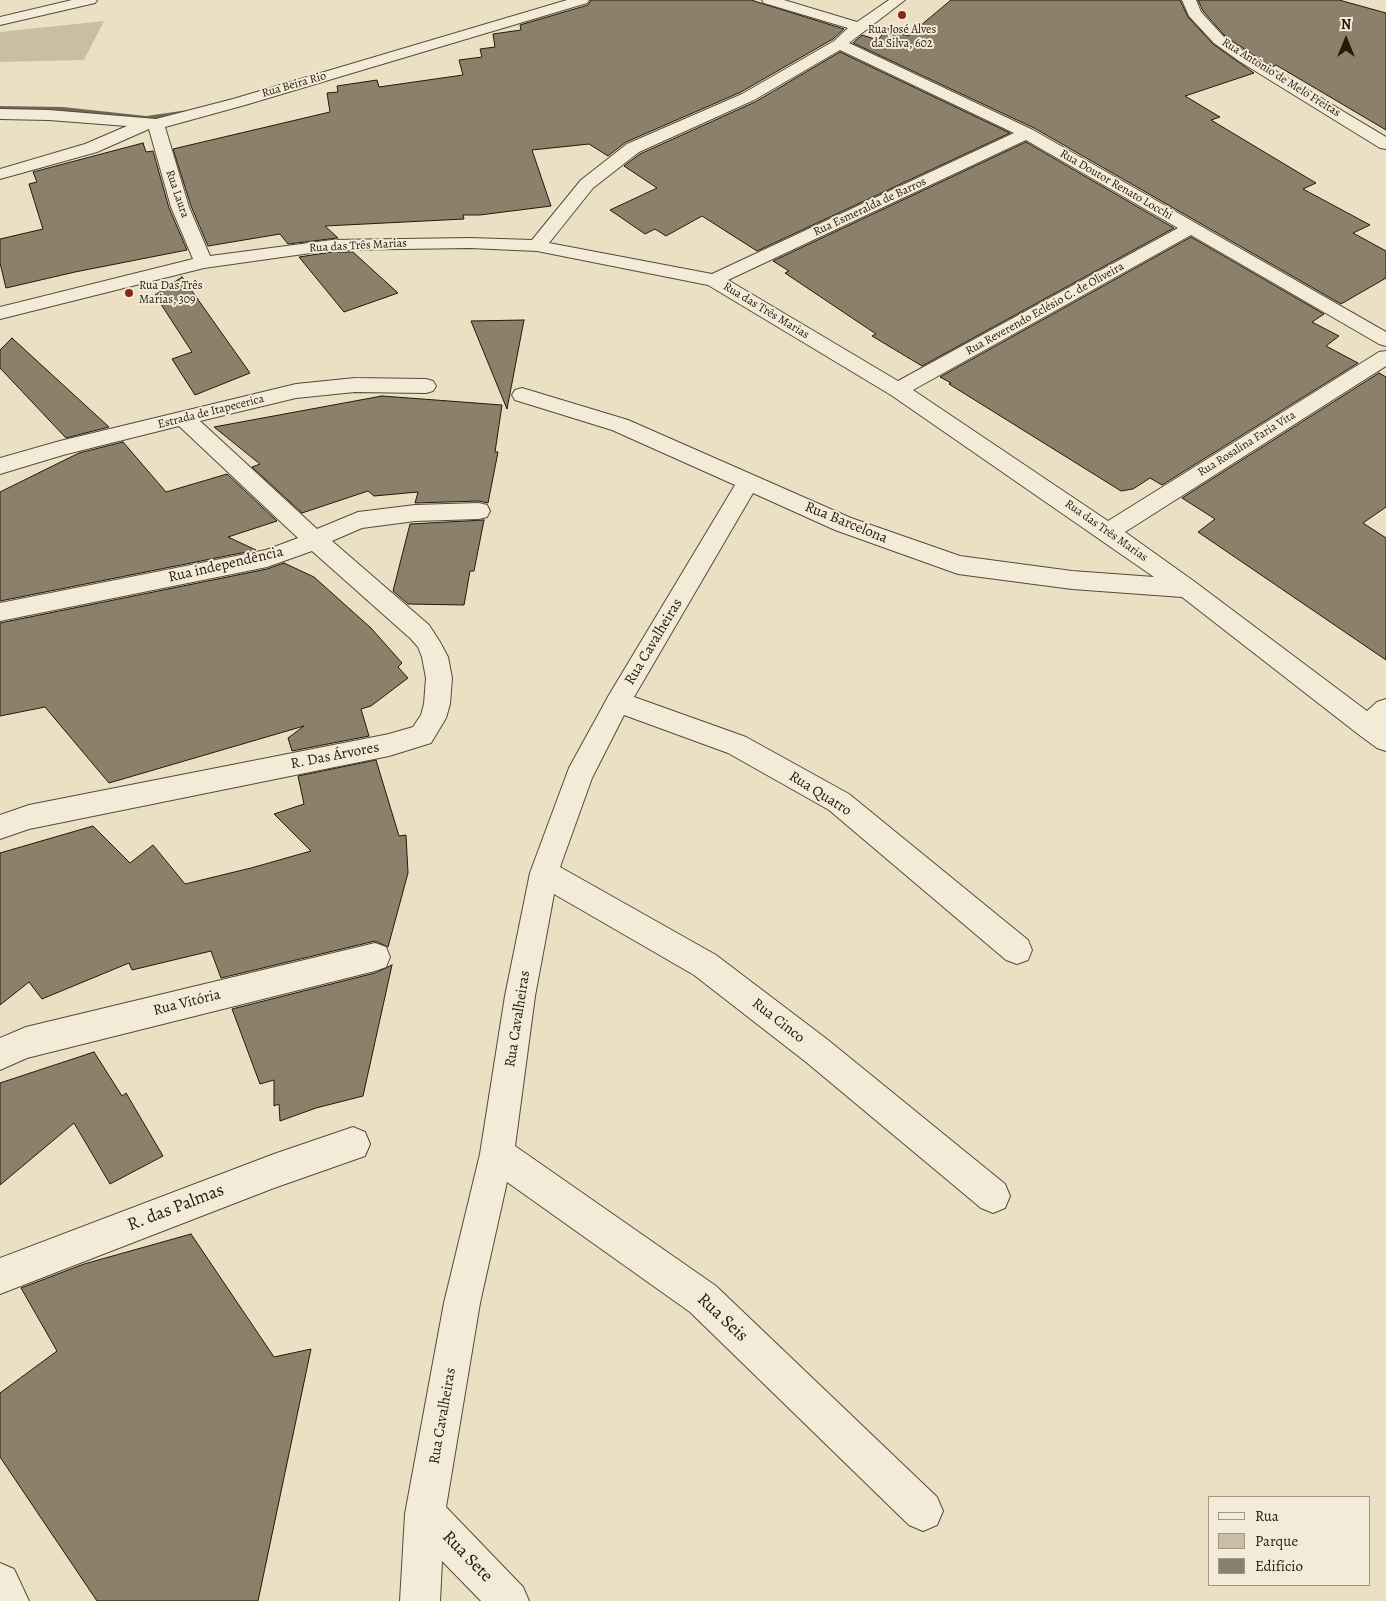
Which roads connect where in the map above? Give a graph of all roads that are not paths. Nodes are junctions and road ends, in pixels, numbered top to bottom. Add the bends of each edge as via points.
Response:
1 (90, 0) edge
2 (582, 0) edge
3 (769, 0) edge
4 (898, 0) edge
5 (1189, 0) edge
6 (0, 21) edge
7 (859, 27) junction
8 (839, 44) junction
9 (0, 114) edge
10 (152, 124) junction
11 (1027, 134) junction
12 (1386, 144) edge
13 (0, 174) edge
14 (1191, 228) junction
15 (537, 246) junction
16 (204, 262) junction
17 (714, 280) junction
18 (0, 314) edge
19 (1386, 340) edge
20 (1386, 357) edge
21 (426, 386) dead end
22 (898, 390) junction
23 (522, 395) dead end
24 (184, 419) junction
25 (0, 466) edge
26 (749, 481) junction
27 (479, 511) dead end
28 (1108, 532) junction
29 (314, 539) junction
30 (1187, 588) junction
31 (0, 612) edge
32 (618, 702) junction
33 (1386, 710) edge
34 (1376, 733) edge
35 (0, 827) edge
36 (544, 873) junction
37 (1018, 950) dead end
38 (375, 957) dead end
39 (0, 1054) edge
40 (354, 1144) dead end
41 (497, 1154) junction
42 (993, 1196) dead end
43 (0, 1276) edge
44 (923, 1511) dead end
45 (426, 1514) junction
46 (0, 1583) edge
47 (9, 1601) edge
48 (420, 1601) edge
49 (509, 1601) edge

1 - 6 street
2 - 10 street, Rua Beira Rio via 249,99
3 - 7 street
4 - 7 street
5 - 12 street, Rua Antônio de Melo Freitas via 1194,13 1219,40
7 - 8 street
8 - 11 street, Rua Doutor Renato Locchi
8 - 15 street via 748,97 633,148 587,184
9 - 10 street, Rua Beira Rio
10 - 13 street via 91,148
10 - 16 street, Rua Laura via 180,207
11 - 14 street, Rua Doutor Renato Locchi
11 - 17 street, Rua Esmeralda de Barros
14 - 19 street, Rua Doutor Renato Locchi
14 - 22 street, Rua Reverendo Eclésio C. de Oliveira
15 - 16 street, Rua das Três Marias via 332,245
15 - 17 street, Rua das Três Marias
16 - 18 street, Rua das Três Marias
17 - 22 street, Rua das Três Marias
20 - 28 street, Rua Rosalina Faria Vita
21 - 24 street, Estrada de Itapecerica via 355,384 296,391
22 - 28 street, Rua das Três Marias
23 - 26 street, Rua Barcelona via 620,424
24 - 25 street, Estrada de Itapecerica via 60,448
24 - 29 street, R. Das Árvores
26 - 30 street, Rua Barcelona via 843,524 958,565 1072,580
26 - 32 street, Rua Cavalheiras
27 - 29 street, Rua independência via 415,513 358,520
28 - 30 street, Rua das Três Marias
29 - 31 street, Rua independência via 267,558
29 - 35 street, R. Das Árvores via 428,642 437,668 438,691 433,718 422,735 357,752 29,817
30 - 34 street, Rua das Três Marias
32 - 36 street, Rua Cavalheiras via 579,776
32 - 37 street, Rua Quatro via 737,745 839,802
33 - 34 street
36 - 41 street, Rua Cavalheiras via 520,996
36 - 42 street, Rua Cinco via 705,965 817,1051
38 - 39 street, Rua Vitória via 26,1043
40 - 43 street, R. das Palmas via 274,1171
41 - 44 street, Rua Seis via 703,1299
41 - 45 street, Rua Cavalheiras via 462,1303
45 - 48 street, Rua Cavalheiras
45 - 49 street, Rua Sete
46 - 47 street

